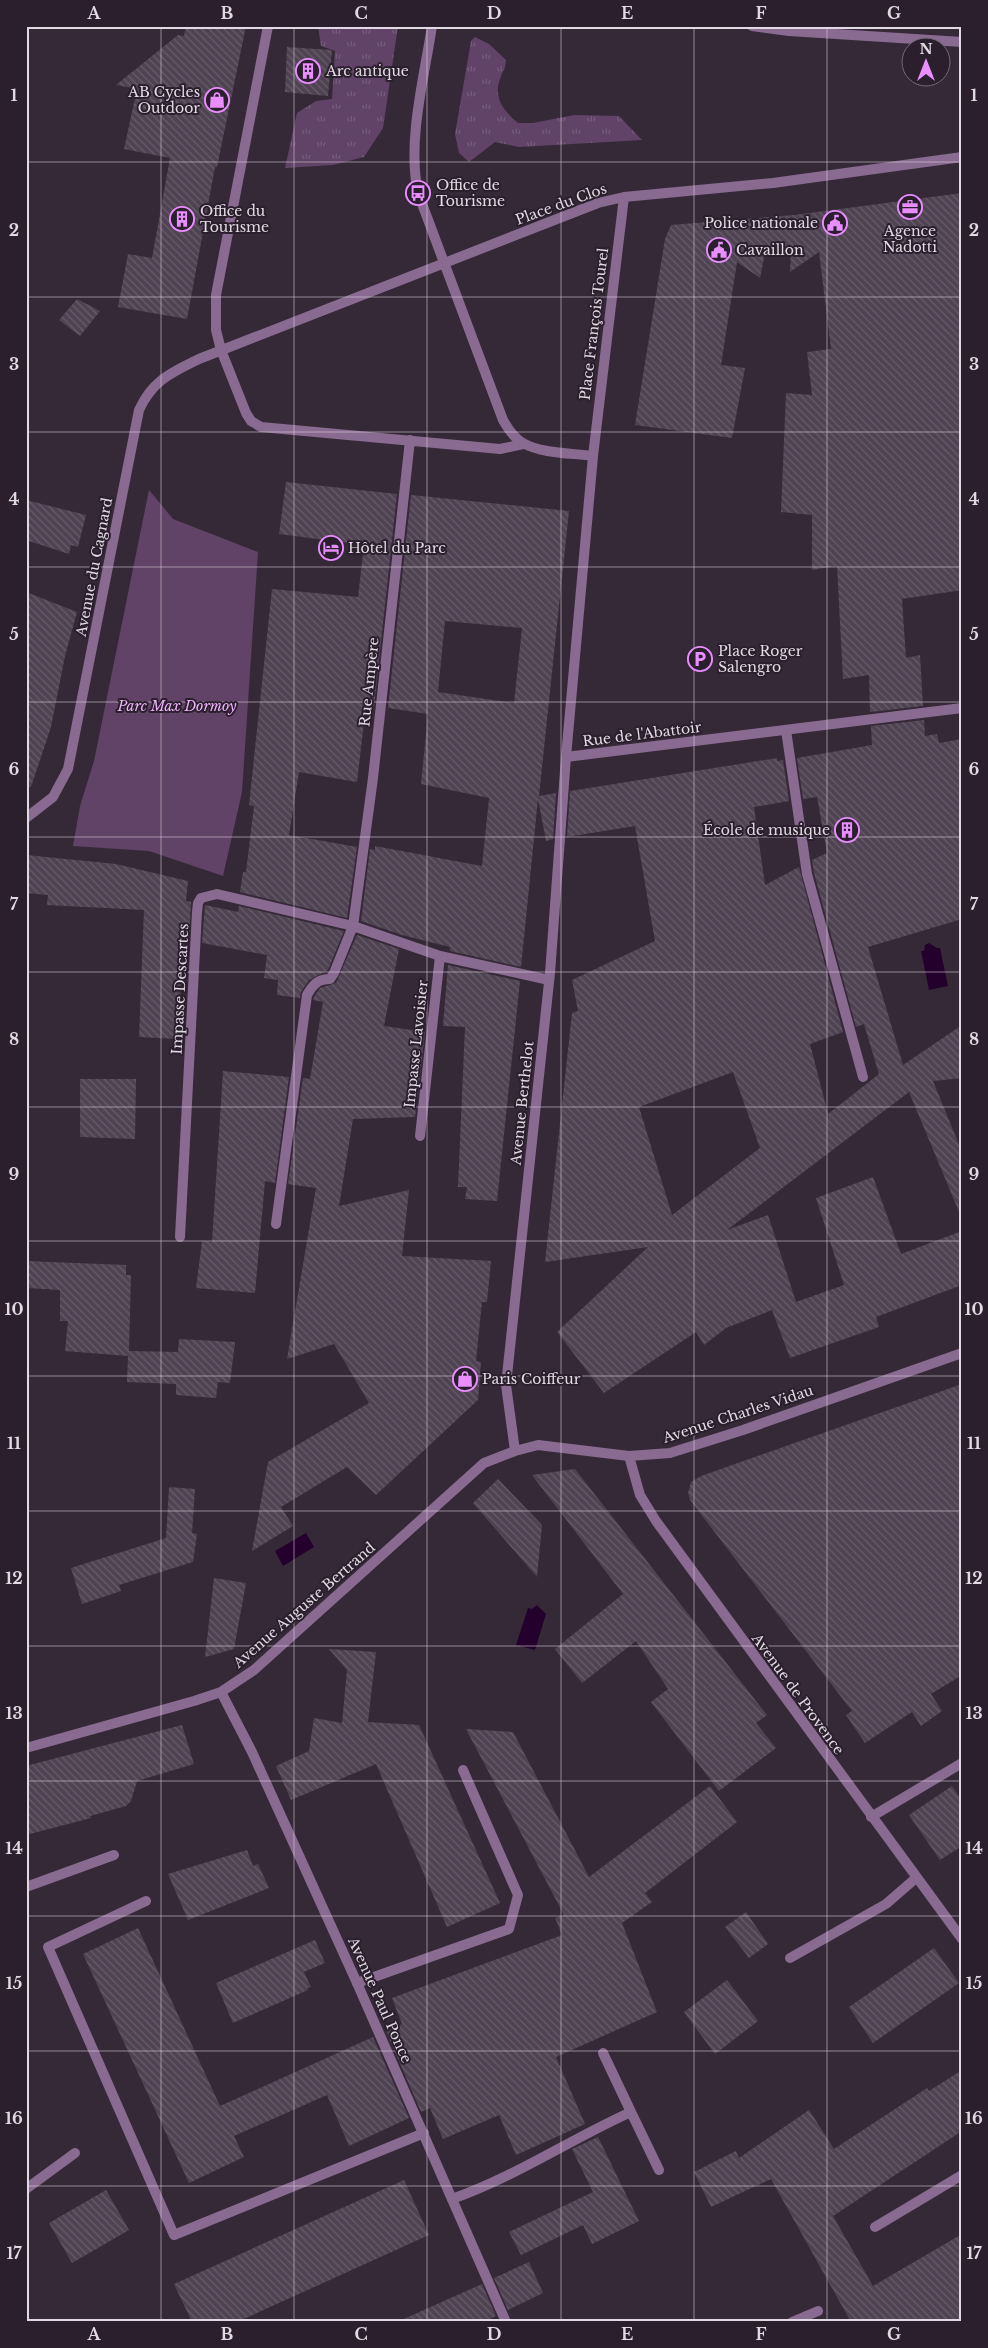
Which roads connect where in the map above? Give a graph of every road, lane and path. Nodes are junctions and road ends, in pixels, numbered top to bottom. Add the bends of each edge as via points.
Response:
1 (268, 26) edge
2 (432, 26) edge
3 (752, 26) edge
4 (962, 42) edge
5 (962, 157) edge
6 (624, 197) junction
7 (445, 262) junction
8 (221, 350) junction
9 (410, 440) junction
10 (524, 444) junction
11 (593, 456) junction
12 (962, 708) edge
13 (786, 730) junction
14 (566, 757) junction
15 (26, 818) edge
16 (352, 926) junction
17 (440, 956) junction
18 (549, 980) junction
19 (863, 1078) dead end
20 (420, 1136) dead end
21 (276, 1224) dead end
22 (180, 1237) dead end
23 (962, 1353) edge
24 (515, 1450) junction
25 (629, 1456) junction
26 (221, 1692) junction
27 (26, 1748) edge
28 (962, 1763) edge
29 (463, 1770) dead end
30 (870, 1816) junction
31 (114, 1855) dead end
32 (916, 1878) junction
33 (26, 1887) edge
34 (146, 1901) dead end
35 (962, 1939) edge
36 (790, 1958) dead end
37 (357, 1983) junction
38 (603, 2053) dead end
39 (631, 2112) junction
40 (424, 2133) junction
41 (75, 2153) dead end
42 (659, 2170) dead end
43 (962, 2175) edge
44 (26, 2189) edge
45 (452, 2199) junction
46 (875, 2227) dead end
47 (818, 2311) dead end
48 (506, 2322) edge
49 (792, 2322) edge

1 - 8 street via 216,295 216,330
2 - 7 street via 414,143 415,179
3 - 4 street
5 - 6 street, Place du Clos via 773,184
6 - 7 street, Place du Clos via 598,203
6 - 11 street, Place François Tourel
7 - 8 street
7 - 10 street via 502,420
8 - 9 street via 246,413 261,427
8 - 15 street, Avenue du Cagnard via 163,377 146,394 139,410 68,769 53,797
9 - 10 street via 500,448
9 - 16 street, Rue Ampère via 373,778
10 - 11 street
11 - 14 street, Rue de l'Abattoir
12 - 13 street, Rue de l'Abattoir
13 - 14 street, Rue de l'Abattoir
13 - 19 street via 807,874
14 - 18 street, Avenue Berthelot
16 - 17 street
16 - 21 street, Rue Ampère via 334,973 330,979 313,984 306,1001
16 - 22 street, Impasse Descartes via 217,894 201,898 198,903
17 - 18 street
17 - 20 street, Impasse Lavoisier
18 - 24 street, Avenue Berthelot via 506,1384
23 - 25 street, Avenue Charles Vidau via 670,1453
24 - 25 street, Avenue Charles Vidau via 538,1445
24 - 26 street, Avenue Auguste Bertrand via 484,1463 254,1670
25 - 30 street, Avenue de Provence via 640,1495 656,1521
26 - 27 street, Avenue Auguste Bertrand
26 - 37 street, Avenue Paul Ponce via 252,1752
28 - 30 street
29 - 37 street via 518,1894 509,1929
30 - 32 street, Avenue de Provence
31 - 33 street
32 - 35 street, Avenue de Provence
32 - 36 street via 886,1904
34 - 40 street via 48,1947 174,2235
37 - 40 street, Avenue Paul Ponce
38 - 39 street
39 - 42 street
39 - 45 street via 583,2134 487,2187
40 - 45 street, Avenue Paul Ponce
41 - 44 street
43 - 46 street
45 - 48 street, Avenue Paul Ponce
47 - 49 street

